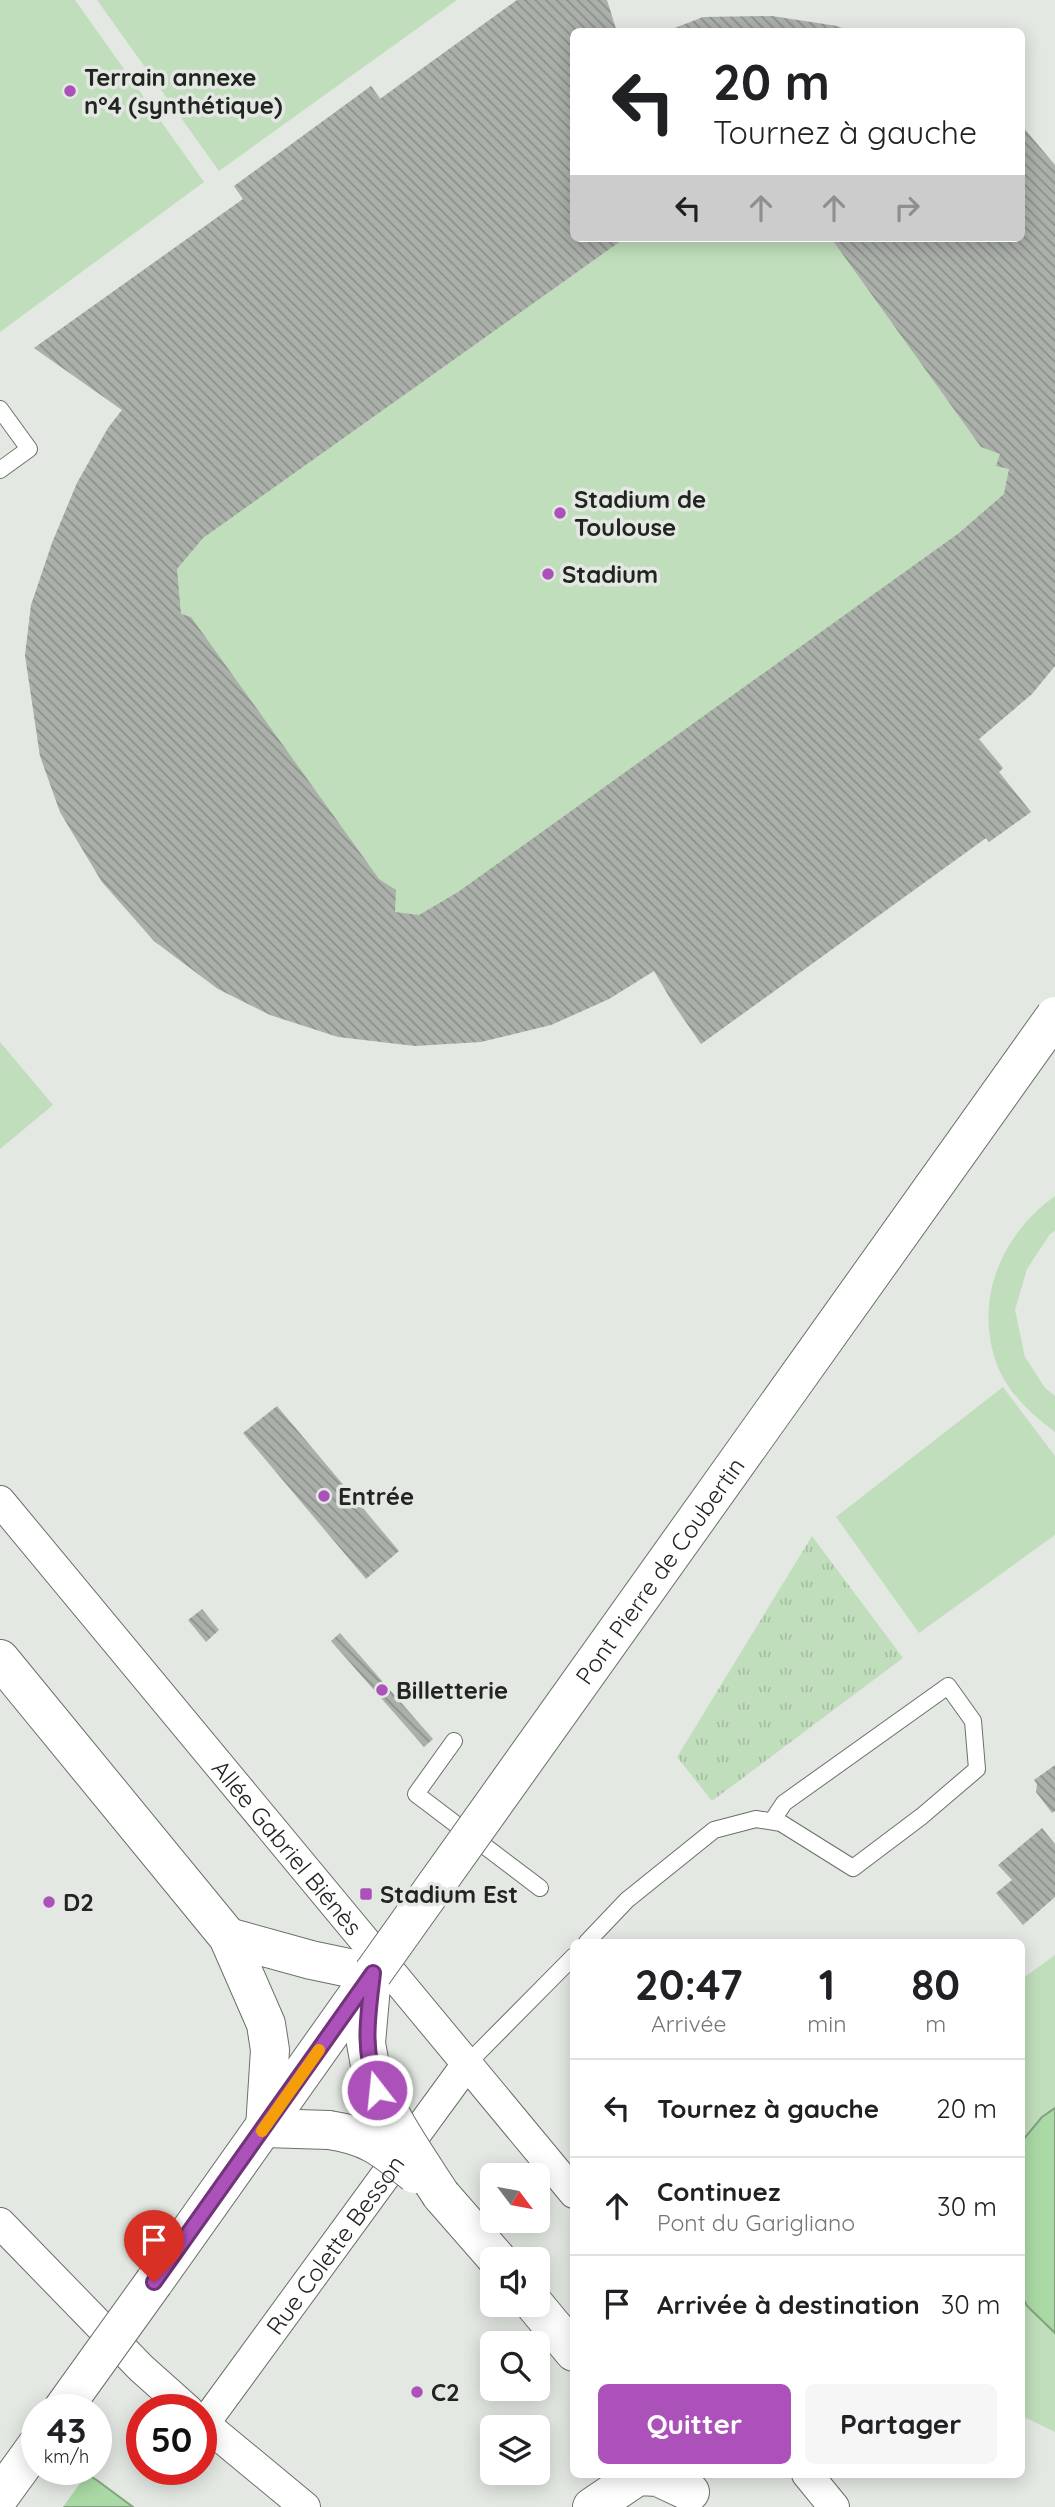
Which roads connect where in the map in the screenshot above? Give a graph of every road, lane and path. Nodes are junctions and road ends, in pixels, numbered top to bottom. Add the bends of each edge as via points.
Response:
1 (0, 408) edge
2 (0, 470) edge
3 (1055, 1016) edge
4 (0, 1502) edge
5 (0, 1659) edge
6 (454, 1741) dead end
7 (473, 1807) dead end
8 (772, 1821) junction
9 (460, 1826) junction
10 (540, 1888) dead end
11 (228, 1937) junction
12 (590, 1939) edge
13 (570, 1960) edge
14 (372, 1961) junction
15 (467, 2064) junction
16 (265, 2128) junction
17 (570, 2188) edge
18 (442, 2195) junction
19 (0, 2223) edge
20 (487, 2247) edge
21 (545, 2317) edge
22 (570, 2347) edge
23 (74, 2394) edge
24 (171, 2394) edge
25 (216, 2394) edge
26 (217, 2434) edge
27 (21, 2467) edge
28 (595, 2478) edge
29 (635, 2478) edge
30 (660, 2478) edge
31 (810, 2478) edge
32 (691, 2491) edge
33 (0, 2496) edge
34 (305, 2507) edge
35 (591, 2507) edge
36 (834, 2507) edge

1 - 2 lane via 29,449
3 - 14 main road, Pont Pierre de Coubertin, bridge
4 - 14 street, Allée Gabriel Biénès
5 - 11 main road
6 - 9 lane via 416,1794
7 - 9 lane
8 - 8 lane via 853,1868 977,1769 973,1721 948,1686 784,1803
8 - 12 lane via 757,1819 714,1830 627,1900
9 - 10 lane
9 - 14 lane
11 - 14 main road via 311,1960
11 - 16 main road via 266,2024 271,2050
13 - 15 lane
14 - 15 street, Allée Gabriel Biénès
14 - 16 main road, Pont Pierre de Coubertin
14 - 18 main road, bridge via 366,2043 370,2071 393,2122
15 - 17 street, Allée Gabriel Biénès
15 - 25 street, Rue Colette Besson
16 - 18 main road, bridge via 353,2134 378,2145
16 - 23 main road, Pont Pierre de Coubertin, bridge
18 - 20 main road
19 - 24 street
21 - 22 main road
26 - 34 street
27 - 33 main road
28 - 35 main road
29 - 35 main road
30 - 32 main road
31 - 36 street

